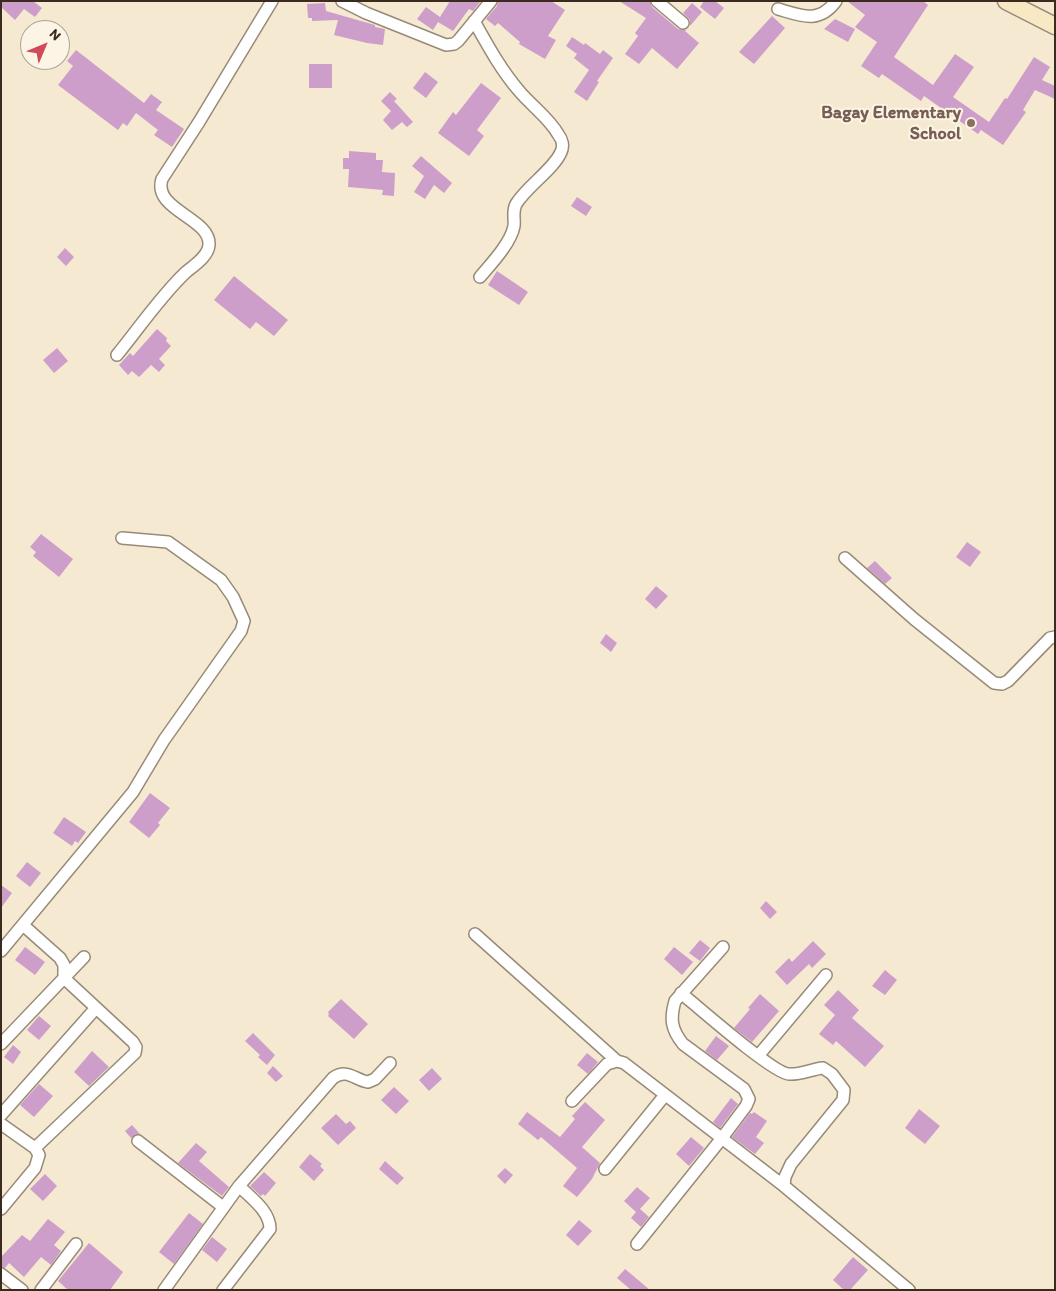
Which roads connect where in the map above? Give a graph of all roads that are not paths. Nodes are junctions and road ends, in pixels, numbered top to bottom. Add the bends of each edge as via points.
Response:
1 (272, 1) edge
2 (342, 1) edge
3 (491, 1) edge
4 (658, 1) edge
5 (836, 1) edge
6 (1006, 1) edge
7 (365, 7) edge
8 (778, 9) dead end
9 (474, 21) junction
10 (683, 23) dead end
11 (1055, 26) edge
12 (480, 276) dead end
13 (117, 355) dead end
14 (122, 538) dead end
15 (844, 558) dead end
16 (1055, 637) edge
17 (23, 925) junction
18 (475, 934) dead end
19 (723, 947) dead end
20 (1, 952) edge
21 (84, 957) dead end
22 (826, 975) dead end
23 (64, 978) junction
24 (681, 993) junction
25 (96, 1008) junction
26 (1, 1044) edge
27 (758, 1056) junction
28 (617, 1061) junction
29 (390, 1063) dead end
30 (665, 1094) junction
31 (572, 1102) dead end
32 (1, 1115) edge
33 (1, 1124) edge
34 (722, 1138) junction
35 (138, 1141) dead end
36 (35, 1148) junction
37 (605, 1170) dead end
38 (239, 1186) junction
39 (784, 1186) junction
40 (4, 1201) edge
41 (223, 1207) junction
42 (76, 1244) dead end
43 (637, 1244) dead end
44 (1, 1274) edge
45 (22, 1290) edge
46 (41, 1290) edge
47 (164, 1290) edge
48 (223, 1290) edge
49 (909, 1290) edge

1 - 13 street via 160,185 169,203 204,230 209,248 204,257 178,280
2 - 7 street
3 - 9 street
4 - 10 street
5 - 8 street via 820,16 799,16
6 - 11 main road
7 - 9 street via 446,45 458,41
9 - 12 street via 501,67 554,128 563,144 556,160 521,196 513,213 514,226 510,235 499,256
14 - 17 street via 168,542 221,580 233,596 244,621 241,631 164,740 133,792
15 - 16 street via 994,683 1008,681 1050,638
17 - 20 street
17 - 23 street via 60,958 64,965
18 - 28 street
19 - 24 street
21 - 23 street
22 - 27 street
23 - 25 street
23 - 26 street
24 - 27 street
24 - 34 street via 672,1012 676,1034 684,1044 744,1089 749,1099
25 - 32 street
25 - 36 street via 133,1042 135,1053
27 - 39 street via 780,1072 789,1074 823,1068 844,1090 842,1100 791,1164
28 - 30 street
28 - 31 street via 607,1064
29 - 38 street via 368,1082 345,1073 333,1078
30 - 34 street
30 - 37 street
33 - 36 street
34 - 39 street
34 - 43 street
35 - 41 street
36 - 40 street via 39,1154 36,1168
38 - 41 street
38 - 48 street via 267,1215 270,1228
39 - 49 street
41 - 47 street
42 - 46 street
44 - 45 street

